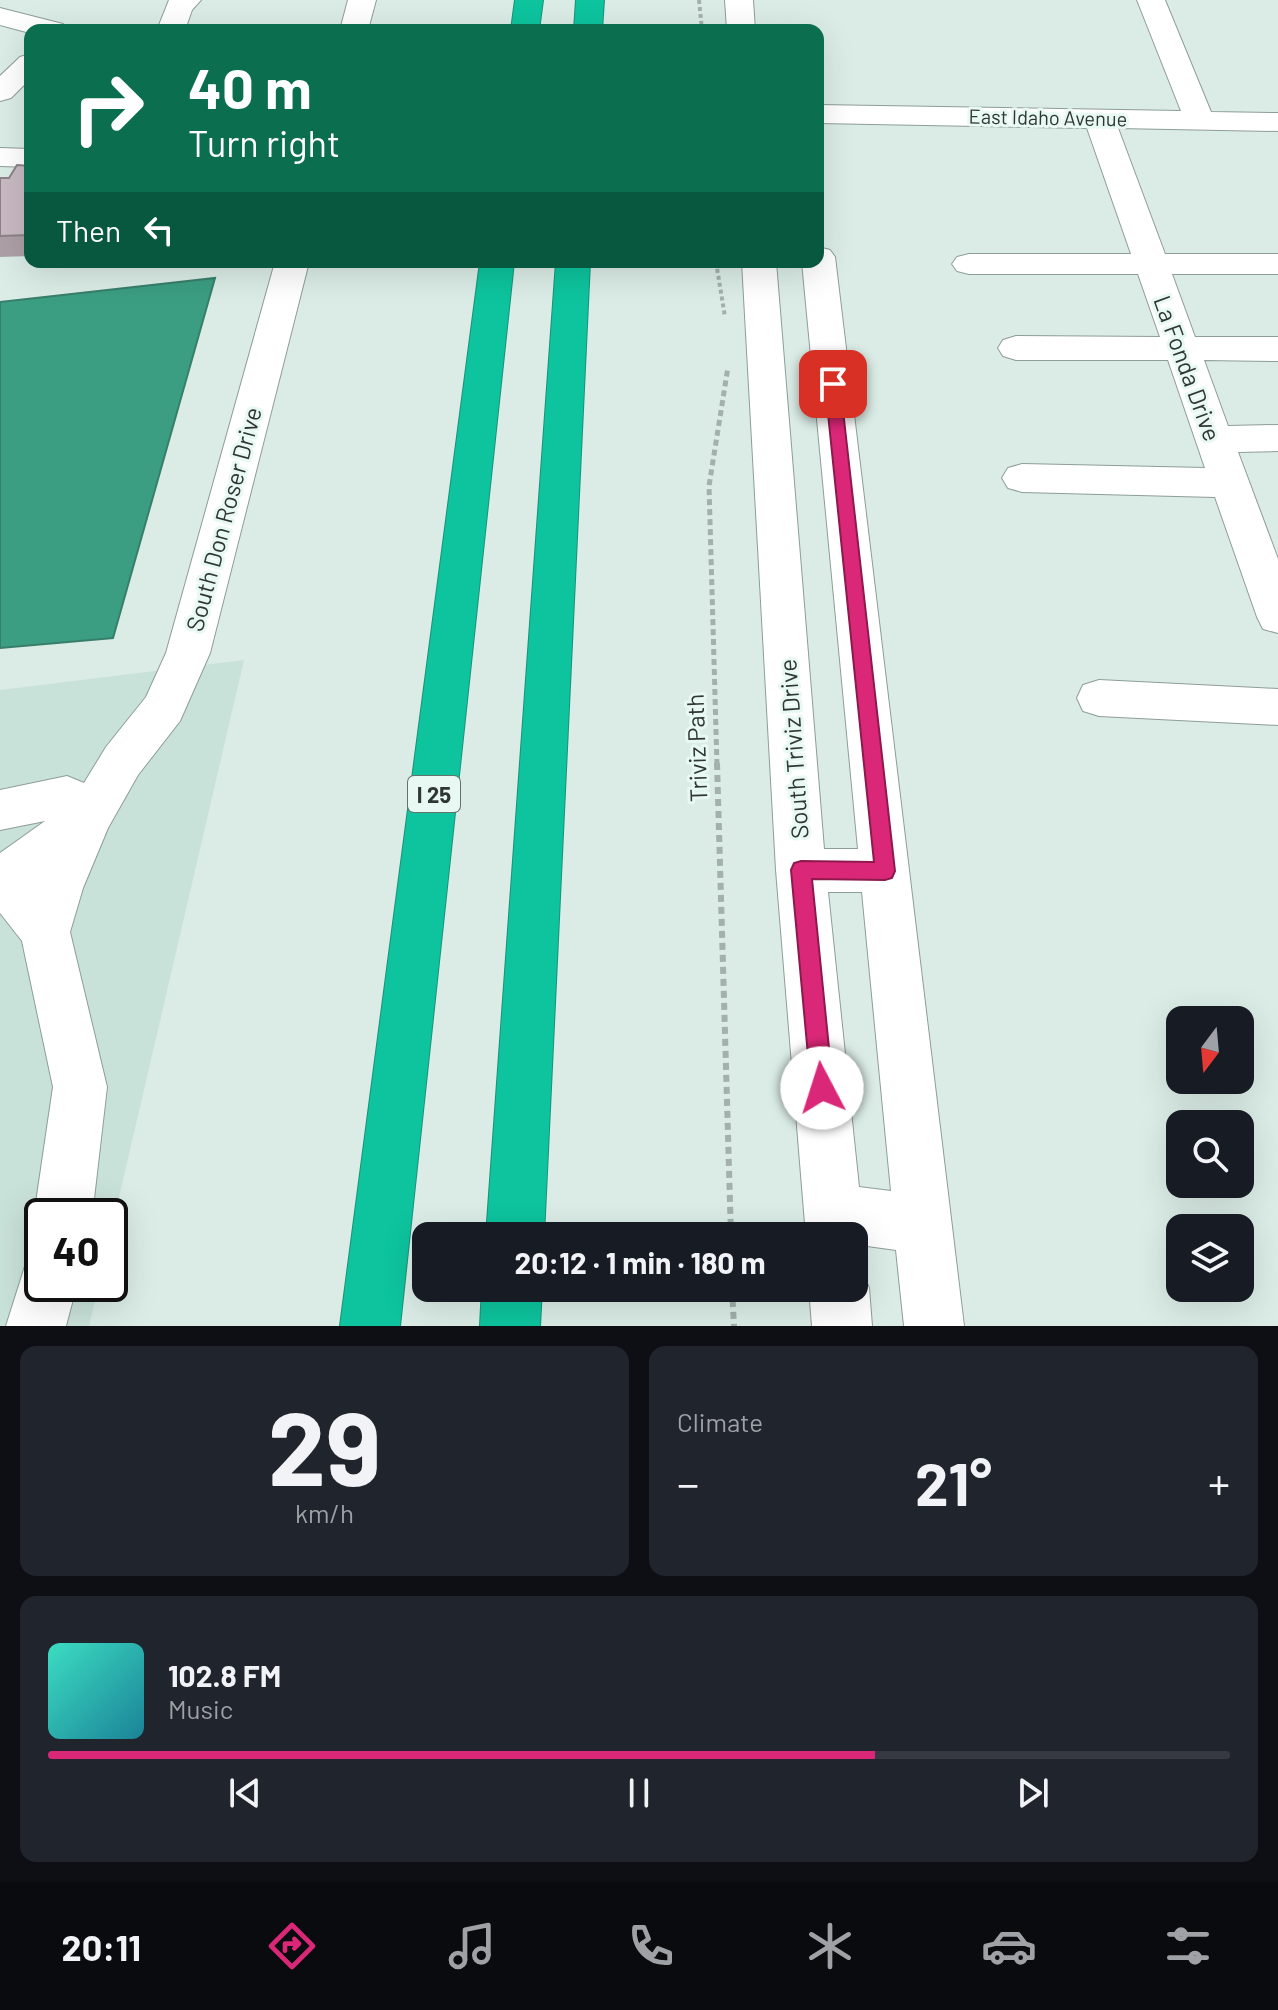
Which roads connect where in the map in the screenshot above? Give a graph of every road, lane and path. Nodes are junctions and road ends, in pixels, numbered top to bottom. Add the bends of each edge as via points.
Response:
1 (187, 0) edge
2 (362, 0) edge
3 (529, 0) edge
4 (590, 0) edge
5 (699, 0) edge
6 (739, 0) edge
7 (1151, 0) edge
8 (0, 16) edge
9 (30, 24) edge
10 (173, 24) edge
11 (356, 24) edge
12 (526, 24) edge
13 (588, 24) edge
14 (701, 24) edge
15 (741, 24) edge
16 (21, 70) edge
17 (0, 93) edge
18 (824, 114) edge
19 (1099, 118) junction
20 (1200, 121) junction
21 (1278, 122) edge
22 (0, 157) edge
23 (24, 158) edge
24 (0, 175) edge
25 (24, 175) edge
26 (1149, 262) junction
27 (969, 264) dead end
28 (1278, 264) edge
29 (290, 268) edge
30 (496, 268) edge
31 (573, 268) edge
32 (717, 268) edge
33 (759, 268) edge
34 (819, 268) edge
35 (725, 329) dead end
36 (1181, 347) junction
37 (1016, 348) dead end
38 (1278, 349) edge
39 (727, 355) dead end
40 (1278, 438) edge
41 (1214, 439) junction
42 (1022, 478) dead end
43 (1230, 483) junction
44 (1265, 542) edge
45 (1278, 617) edge
46 (1099, 698) dead end
47 (1278, 707) edge
48 (79, 805) junction
49 (0, 810) edge
50 (1, 867) edge
51 (801, 870) junction
52 (885, 871) junction
53 (45, 932) junction
54 (65, 1198) edge
55 (516, 1222) edge
56 (731, 1222) edge
57 (834, 1222) edge
58 (868, 1224) edge
59 (923, 1224) junction
60 (42, 1302) edge
61 (511, 1302) edge
62 (733, 1302) edge
63 (840, 1302) edge
64 (36, 1326) edge
65 (370, 1326) edge
66 (510, 1326) edge
67 (734, 1326) edge
68 (842, 1326) edge
69 (934, 1326) edge

1 - 10 street
2 - 11 street
3 - 12 highway
4 - 13 highway
5 - 14 path
6 - 15 street
7 - 20 street
8 - 9 street
16 - 17 street
18 - 19 street, East Idaho Avenue
19 - 20 street, East Idaho Avenue
19 - 26 street, La Fonda Drive
20 - 21 street, East Idaho Avenue
22 - 23 street
24 - 25 street
26 - 27 street
26 - 28 street
26 - 36 street, La Fonda Drive
29 - 48 street, South Don Roser Drive via 188,653 164,708
30 - 65 highway, I 25
31 - 55 highway
32 - 35 path
33 - 51 street, South Triviz Drive
34 - 52 street
36 - 37 street
36 - 38 street
36 - 41 street, La Fonda Drive
39 - 56 path, Triviz Path via 709,486
40 - 41 street
41 - 43 street, La Fonda Drive
42 - 43 street
43 - 44 street, La Fonda Drive
44 - 45 street, La Fonda Drive
46 - 47 street
48 - 49 street
48 - 50 street, South Don Roser Drive
48 - 53 street via 75,844
50 - 53 street
51 - 52 street
51 - 57 street, South Triviz Drive
52 - 59 street
53 - 54 street via 80,1087
58 - 59 street
59 - 69 street
60 - 64 street
61 - 66 highway
62 - 67 path
63 - 68 street

